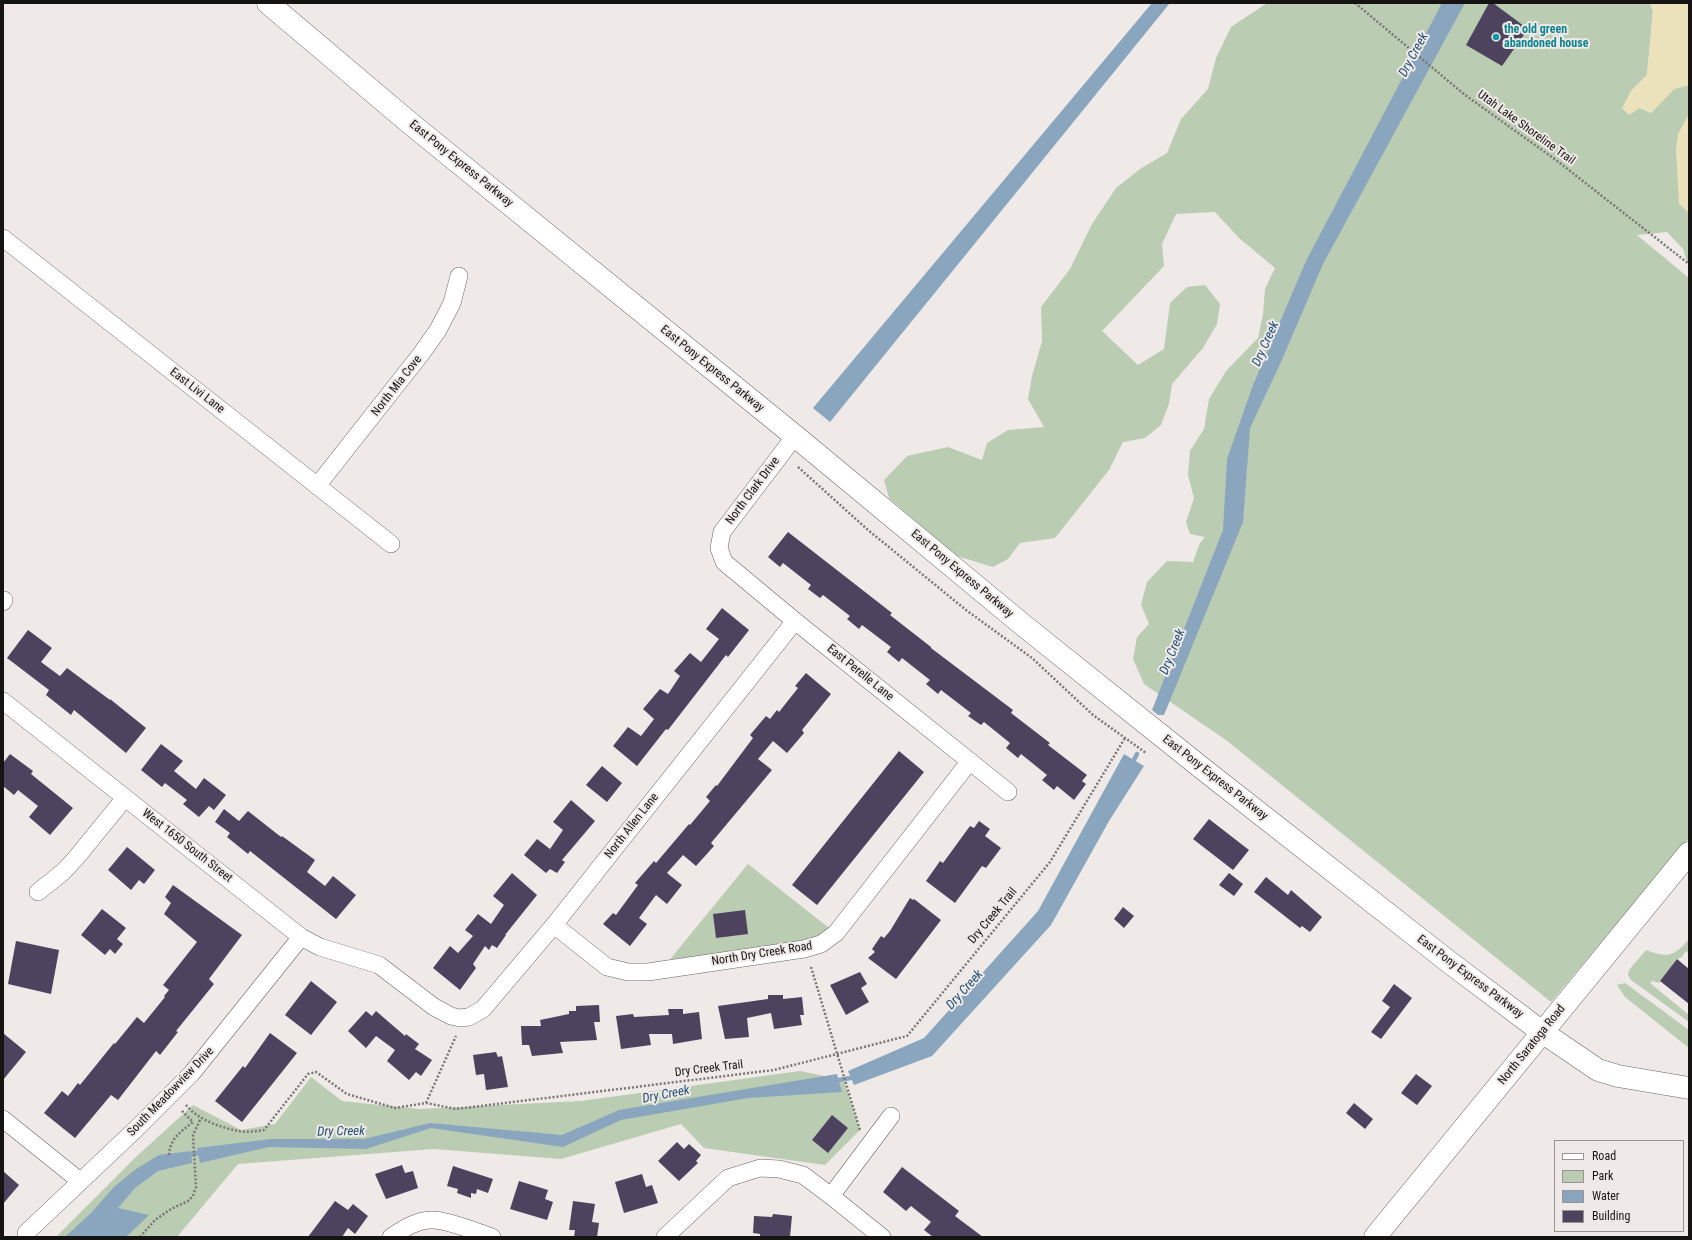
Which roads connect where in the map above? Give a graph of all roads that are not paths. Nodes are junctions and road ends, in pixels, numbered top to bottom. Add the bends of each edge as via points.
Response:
1 (268, 3) edge
2 (3, 238) edge
3 (459, 276) dead end
4 (795, 436) junction
5 (317, 486) junction
6 (391, 544) dead end
7 (719, 548) joint
8 (795, 621) junction
9 (3, 700) edge
10 (970, 761) junction
11 (1008, 792) dead end
12 (125, 798) junction
13 (1689, 853) edge
14 (38, 892) dead end
15 (554, 925) junction
16 (301, 937) junction
17 (460, 1018) joint
18 (1542, 1032) junction
19 (1689, 1088) edge
20 (891, 1116) dead end
21 (3, 1119) edge
22 (80, 1181) junction
23 (832, 1196) junction
24 (26, 1233) dead end
25 (391, 1237) edge
26 (492, 1237) edge
27 (665, 1237) edge
28 (882, 1237) edge
29 (1375, 1237) edge

1 - 4 street, East Pony Express Parkway via 412,124
2 - 5 street, East Livi Lane
3 - 5 street, North Mia Cove via 452,303 438,330
4 - 7 street, North Clark Drive via 722,532
4 - 18 street, East Pony Express Parkway via 1023,625 1203,769
5 - 6 street, East Livi Lane
7 - 8 street, East Perelle Lane via 727,566
8 - 10 street, East Perelle Lane
8 - 15 street, North Allen Lane
9 - 12 street, West 1650 South Street
10 - 11 street, East Perelle Lane
10 - 15 street, North Dry Creek Road via 836,933 821,944 804,949 648,972 628,972 608,966
12 - 14 street via 76,858
12 - 16 street, West 1650 South Street
13 - 18 street, North Saratoga Road
15 - 17 street, North Allen Lane via 483,1009
16 - 17 street, West 1650 South Street via 320,947 383,968 434,1007
16 - 22 street, South Meadowview Drive via 192,1073
18 - 19 street, East Pony Express Parkway via 1598,1070 1618,1076
18 - 29 street, North Saratoga Road
20 - 23 street
21 - 22 street
22 - 24 street, South Meadowview Drive
23 - 27 street via 803,1175 779,1168 760,1168 728,1178
23 - 28 street
25 - 26 street via 416,1223 433,1220 462,1226

